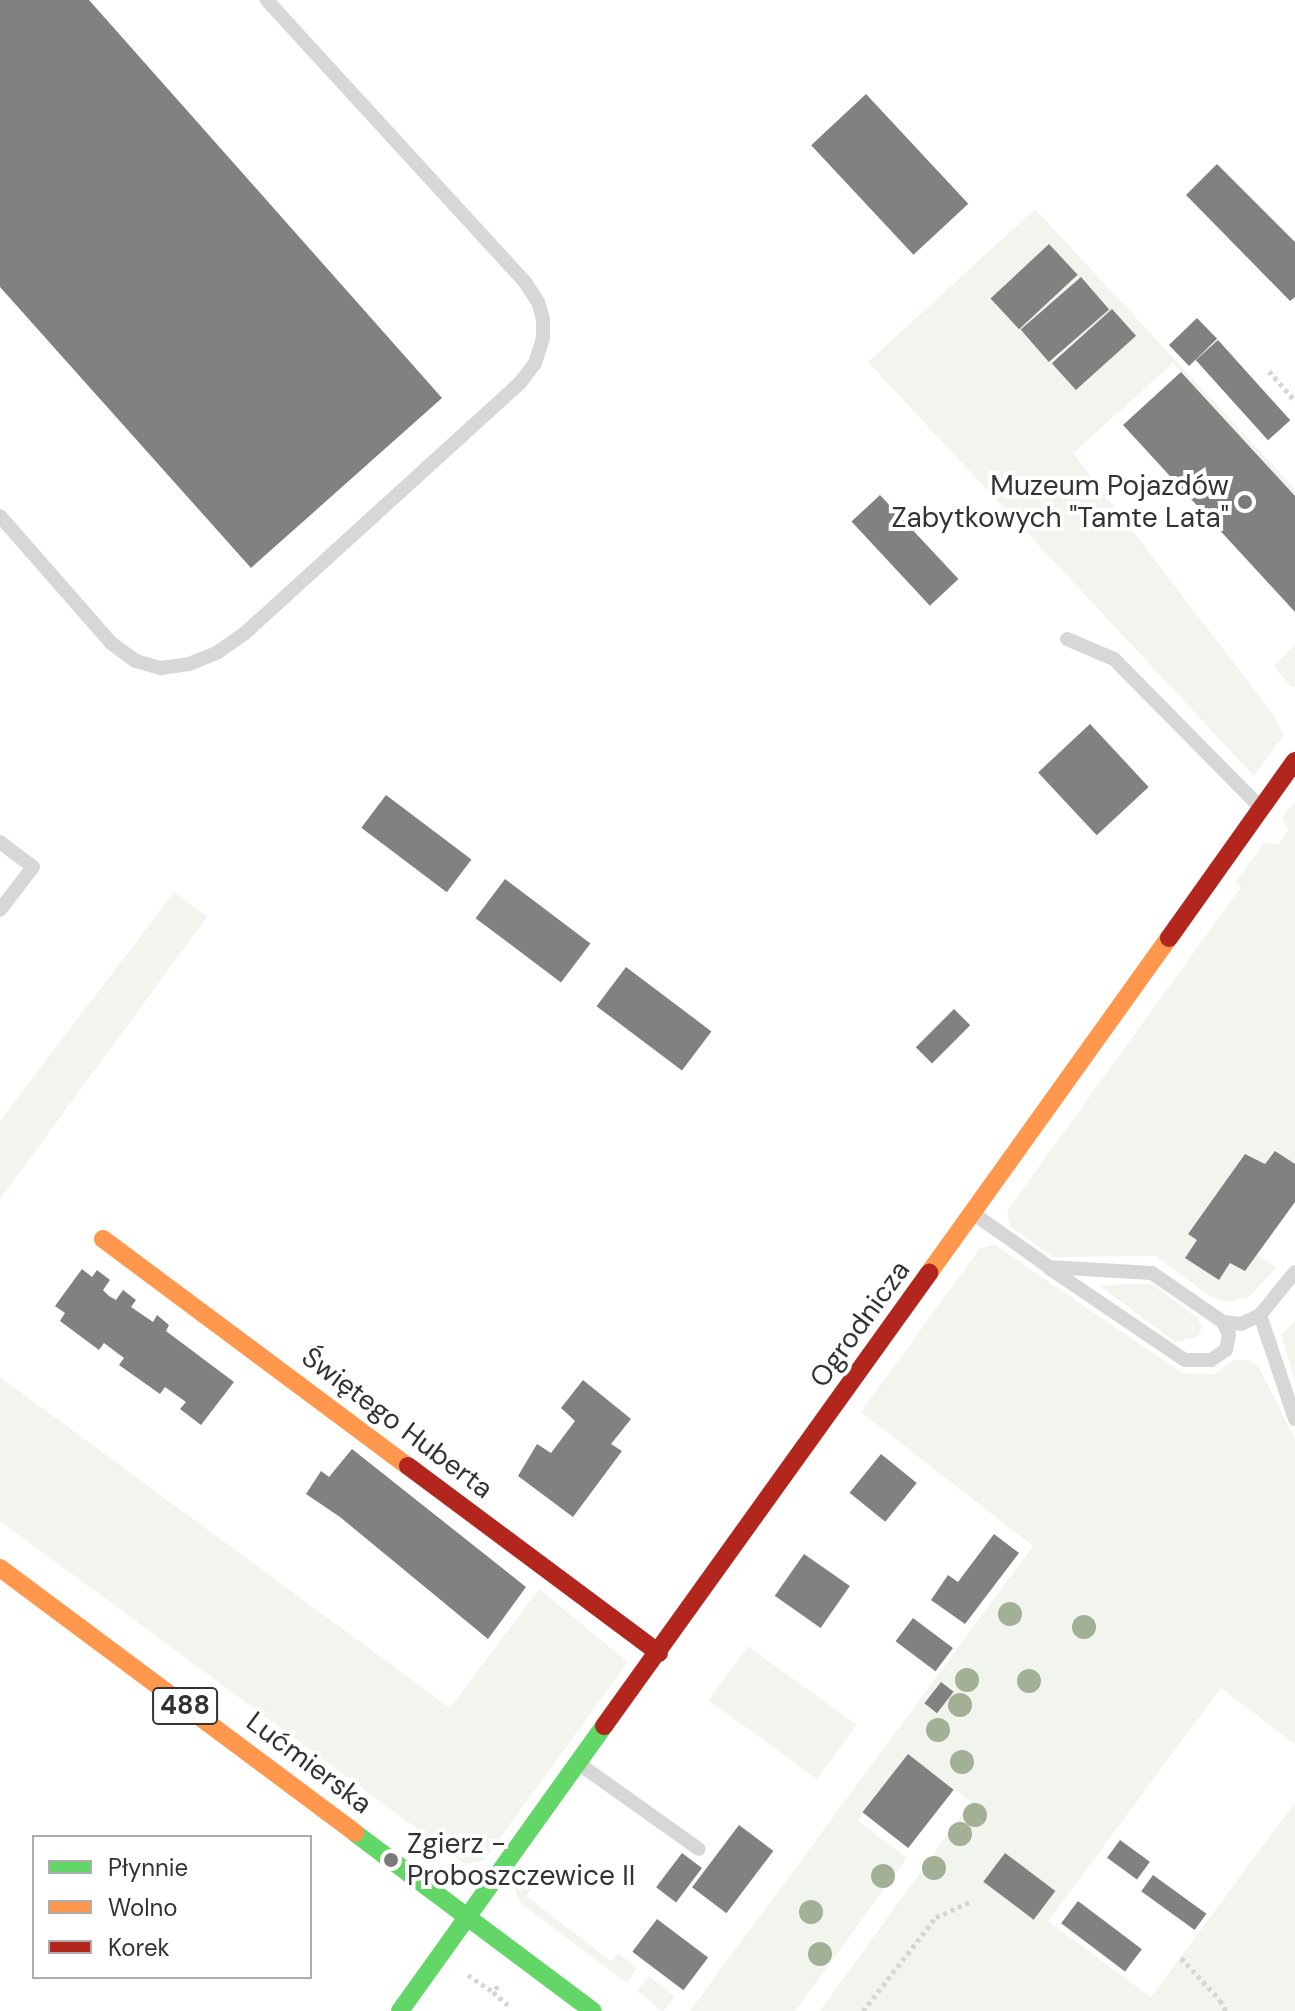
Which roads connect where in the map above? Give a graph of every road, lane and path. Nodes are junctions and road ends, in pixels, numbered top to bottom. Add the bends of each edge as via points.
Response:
1 (267, 0) edge
2 (1269, 371) dead end
3 (1295, 401) edge
4 (0, 516) edge
5 (1067, 639) dead end
6 (1295, 761) edge
7 (1261, 808) junction
8 (0, 842) edge
9 (0, 910) edge
10 (973, 1214) junction
11 (103, 1239) dead end
12 (1049, 1267) junction
13 (1295, 1272) edge
14 (1260, 1315) junction
15 (1223, 1322) junction
16 (1295, 1419) edge
17 (0, 1568) edge
18 (659, 1653) junction
19 (579, 1764) junction
20 (699, 1849) dead end
21 (970, 1902) dead end
22 (468, 1918) junction
23 (1181, 1958) dead end
24 (460, 1970) dead end
25 (493, 1992) dead end
26 (400, 2011) edge
27 (593, 2011) edge
28 (863, 2011) edge
29 (1226, 2011) edge

1 - 4 lane via 525,282 543,319 535,363 520,383 244,634 189,664 161,668 136,661 111,643
2 - 3 path
5 - 7 lane via 1114,659
6 - 7 street, Ogrodnicza
7 - 10 street, Ogrodnicza
8 - 9 lane via 33,867
10 - 12 lane
10 - 18 street, Ogrodnicza
11 - 18 street, Świętego Huberta
12 - 15 lane via 1152,1273
12 - 15 lane via 1185,1360 1211,1360 1226,1350 1229,1334
13 - 14 lane
14 - 15 lane via 1241,1324
14 - 16 lane
17 - 22 street, Lućmierska / 488
18 - 19 street, Ogrodnicza
19 - 20 lane
19 - 22 street, Ogrodnicza
21 - 28 path via 936,1917
22 - 26 street, Ogrodnicza
22 - 27 street, 488
23 - 29 path
24 - 25 path

